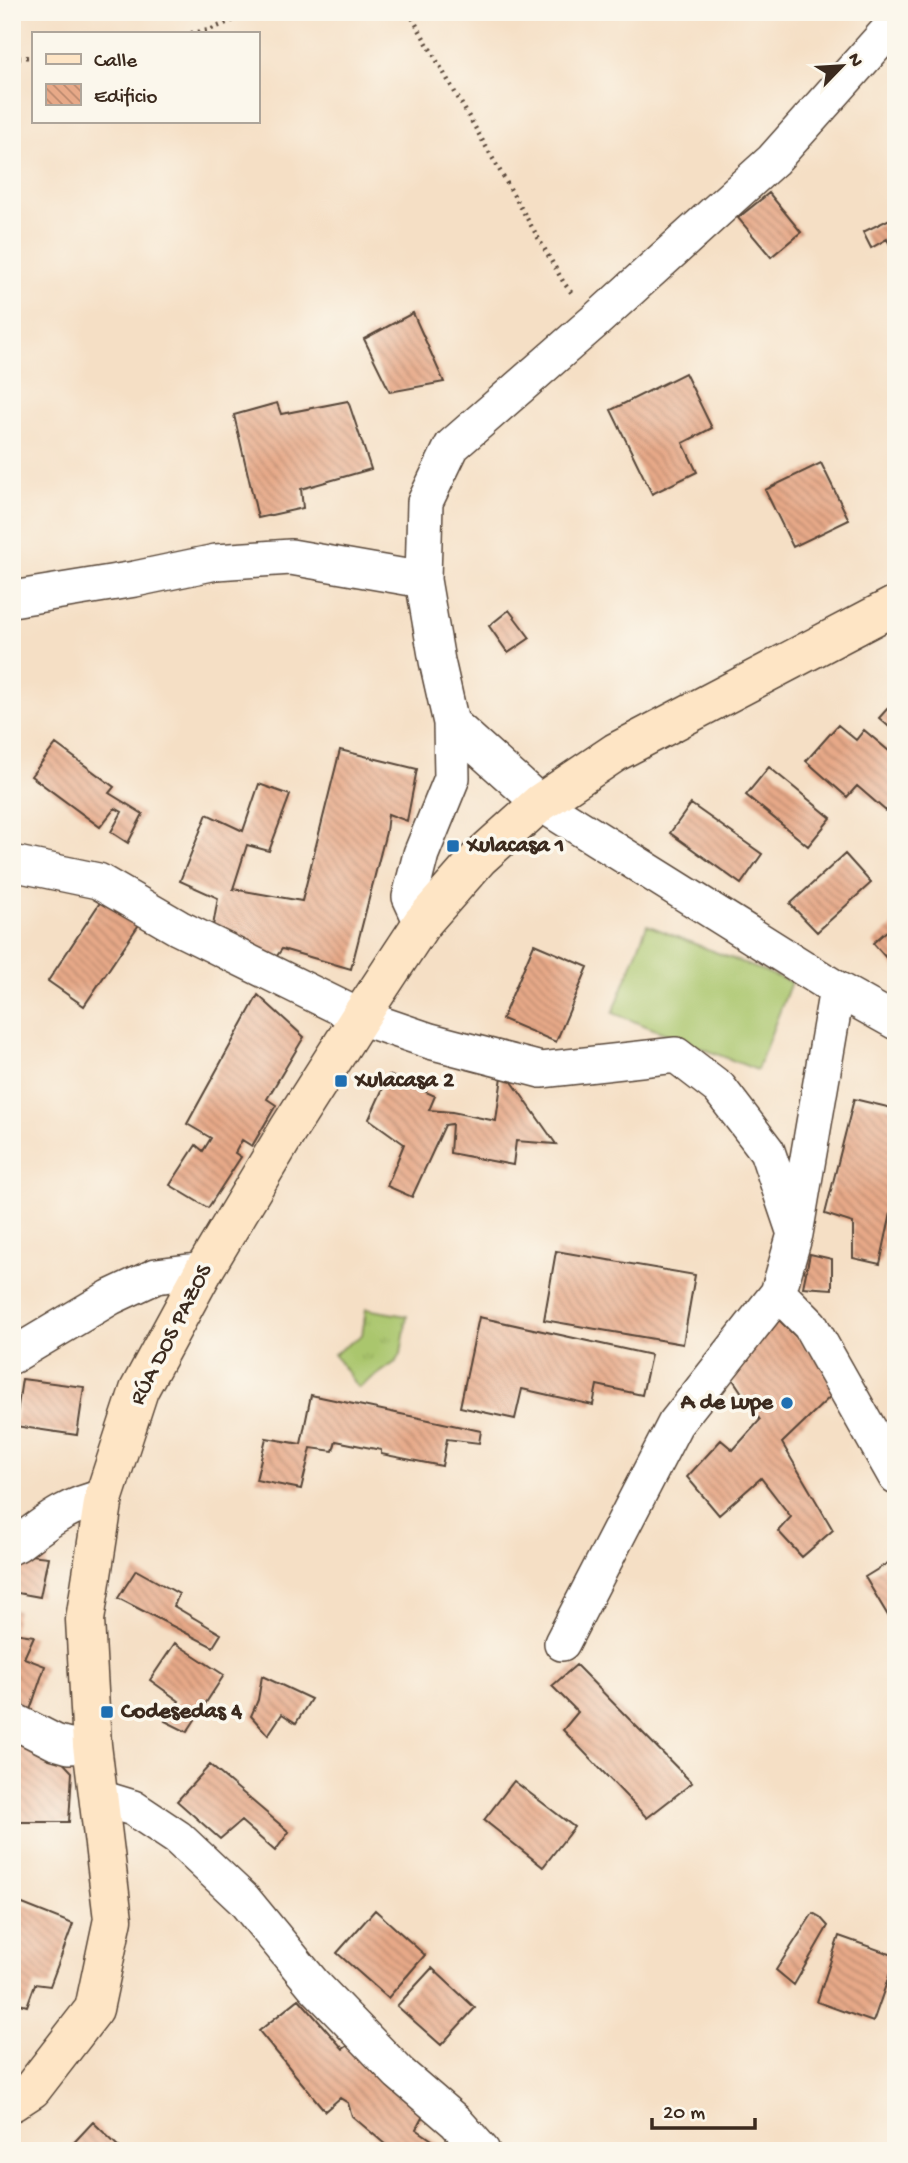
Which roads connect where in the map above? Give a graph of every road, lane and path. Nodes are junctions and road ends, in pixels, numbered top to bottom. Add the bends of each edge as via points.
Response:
1 (254, 12) edge
2 (409, 12) edge
3 (896, 22) edge
4 (197, 32) edge
5 (32, 57) edge
6 (12, 58) edge
7 (595, 321) junction
8 (423, 580) junction
9 (12, 599) edge
10 (896, 605) edge
11 (451, 723) junction
12 (540, 803) junction
13 (12, 863) edge
14 (422, 923) junction
15 (838, 989) junction
16 (359, 1017) junction
17 (896, 1022) edge
18 (796, 1234) junction
19 (204, 1270) junction
20 (778, 1293) junction
21 (12, 1356) edge
22 (896, 1477) edge
23 (104, 1497) junction
24 (12, 1546) edge
25 (562, 1643) dead end
26 (12, 1720) edge
27 (92, 1745) junction
28 (100, 1798) junction
29 (12, 2102) edge
30 (482, 2151) edge

1 - 4 path
2 - 7 path via 564,283
3 - 7 street via 774,160
5 - 6 path
7 - 8 street via 452,446 425,502
8 - 9 street via 291,557 216,562
8 - 11 street
10 - 12 street, RÚA DOS PAZOS via 616,752
11 - 12 street
11 - 14 street via 452,778 421,854 410,897
12 - 14 street, RÚA DOS PAZOS via 479,858
12 - 15 street
13 - 16 street via 98,881 178,928
14 - 16 street, RÚA DOS PAZOS
15 - 17 street
15 - 18 street
16 - 18 street via 541,1070 676,1055 719,1088 767,1151
16 - 19 street, RÚA DOS PAZOS
18 - 20 street
19 - 21 street via 156,1276 100,1303
19 - 23 street, RÚA DOS PAZOS via 139,1390
20 - 22 street via 810,1325
20 - 25 street via 675,1424
23 - 24 street via 62,1510
23 - 27 street, RÚA DOS PAZOS via 85,1620
26 - 27 street via 55,1742
27 - 28 street, RÚA DOS PAZOS
28 - 29 street, RÚA DOS PAZOS via 113,1919 94,2009 32,2089
28 - 30 street via 133,1808 178,1838 244,1900 313,1984 399,2073

